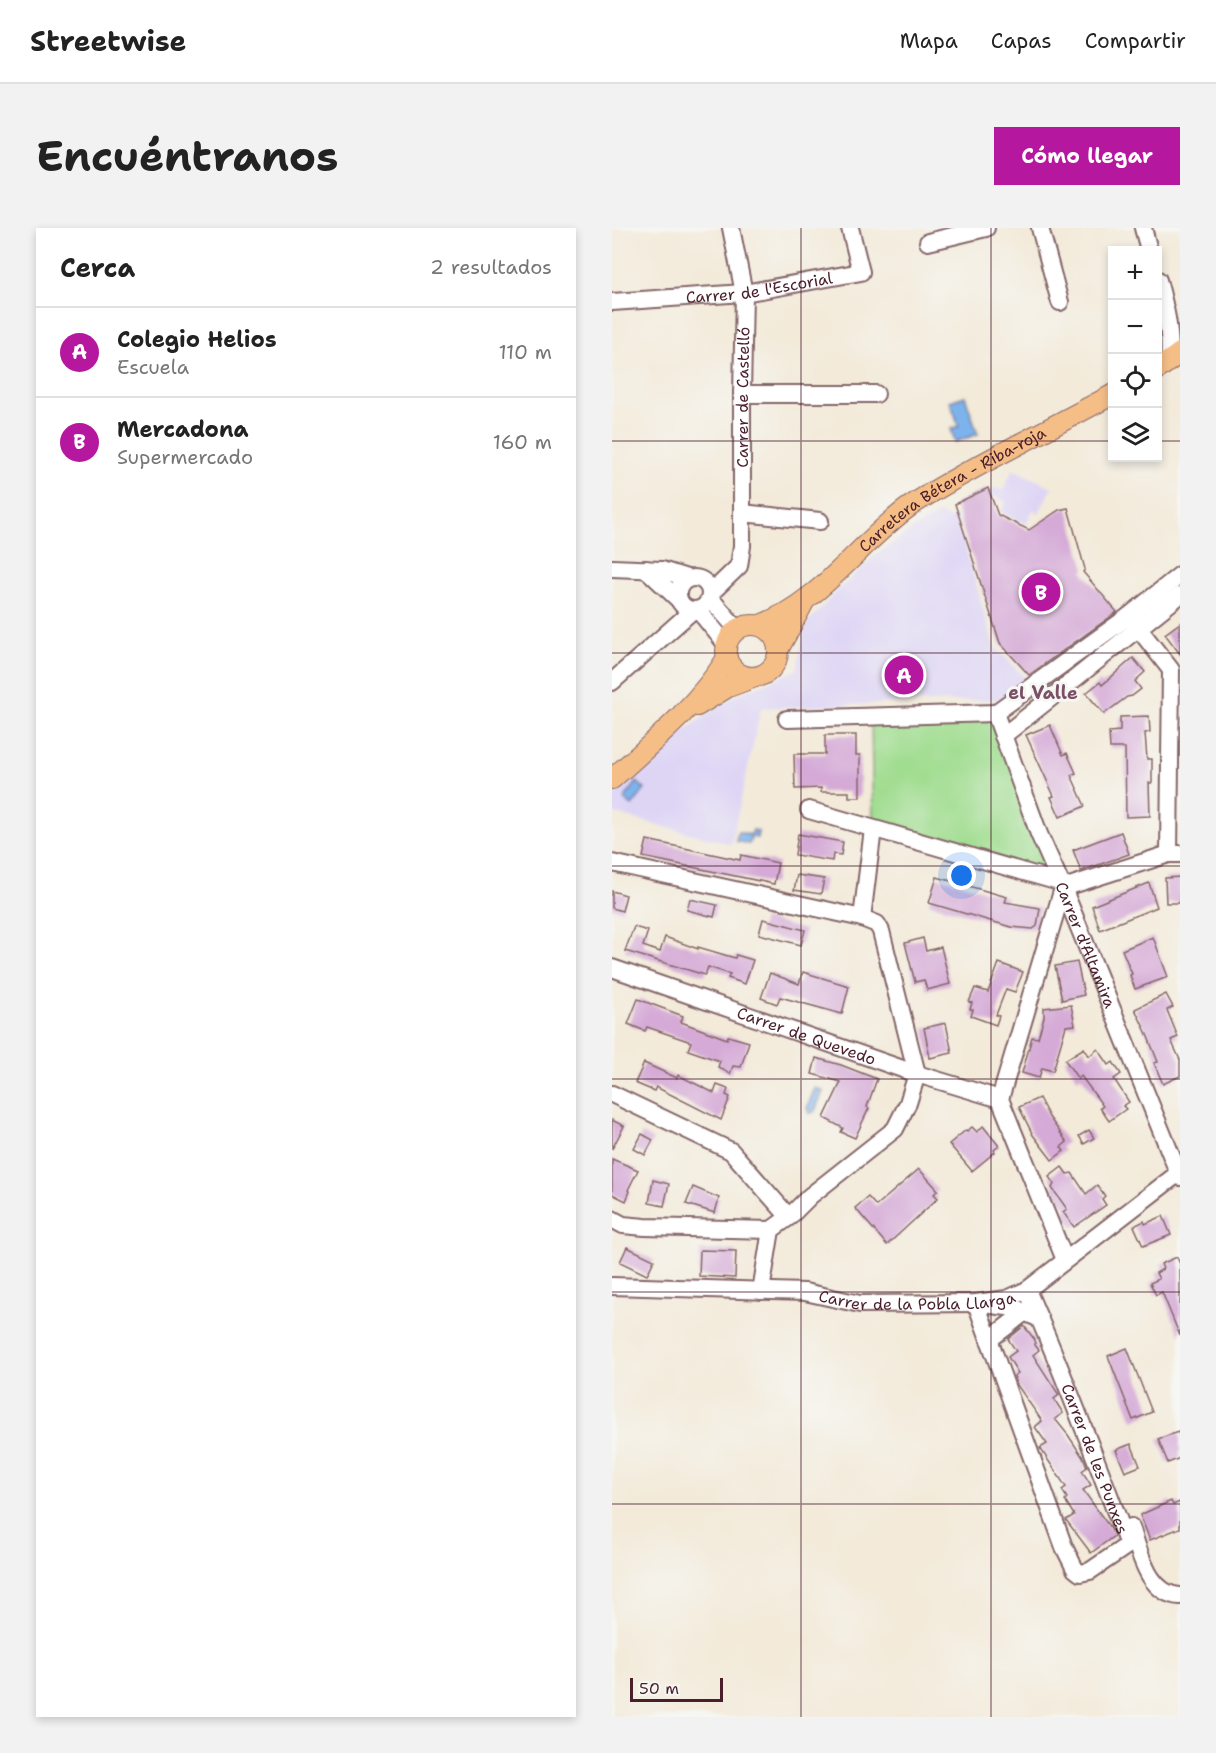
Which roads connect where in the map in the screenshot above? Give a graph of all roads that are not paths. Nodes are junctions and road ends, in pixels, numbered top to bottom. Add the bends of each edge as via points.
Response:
1 (731, 228) edge
2 (850, 228) edge
3 (986, 228) edge
4 (1040, 228) edge
5 (1143, 228) edge
6 (928, 242) dead end
7 (1148, 246) edge
8 (744, 293) junction
9 (1162, 295) edge
10 (612, 302) edge
11 (1060, 302) dead end
12 (1166, 310) junction
13 (1180, 331) edge
14 (1169, 366) edge
15 (742, 394) junction
16 (876, 394) dead end
17 (1108, 398) edge
18 (742, 513) junction
19 (820, 520) dead end
20 (612, 568) edge
21 (646, 569) junction
22 (735, 571) junction
23 (1180, 574) edge
24 (693, 578) junction
25 (1180, 595) edge
26 (804, 601) junction
27 (695, 602) junction
28 (1134, 622) junction
29 (760, 625) junction
30 (730, 644) junction
31 (778, 650) junction
32 (755, 677) junction
33 (612, 682) edge
34 (995, 713) junction
35 (681, 716) junction
36 (787, 719) dead end
37 (1003, 736) junction
38 (612, 779) edge
39 (809, 810) dead end
40 (873, 829) junction
41 (1175, 854) edge
42 (612, 863) edge
43 (1061, 885) junction
44 (862, 918) junction
45 (612, 968) edge
46 (917, 1074) junction
47 (612, 1095) edge
48 (1000, 1099) junction
49 (1180, 1174) edge
50 (789, 1217) junction
51 (612, 1219) edge
52 (771, 1230) junction
53 (1065, 1260) junction
54 (612, 1286) edge
55 (1031, 1287) junction
56 (761, 1291) junction
57 (976, 1303) junction
58 (1033, 1315) junction
59 (989, 1340) junction
60 (1180, 1596) edge

1 - 8 street, Carrer de Castelló
2 - 8 street, Carrer de l'Escorial via 861,272
3 - 6 street
4 - 11 street
5 - 7 street
8 - 10 street, Carrer de l'Escorial
8 - 15 street, Carrer de Castelló
9 - 12 street
12 - 13 street
12 - 14 street
15 - 16 street
15 - 18 street, Carrer de Castelló
17 - 26 main road, Carretera Bétera - Riba-roja via 937,488 874,536
18 - 19 street
18 - 22 street, Carrer de Castelló via 742,546
20 - 21 street
21 - 24 street
21 - 27 street
22 - 24 street
22 - 27 street
23 - 28 street
24 - 27 street via 706,583
24 - 27 street via 683,581 678,590
25 - 28 street
26 - 29 main road, Carretera Bétera - Riba-roja
26 - 31 main road, Carretera Bétera - Riba-roja
27 - 30 street
27 - 33 street
28 - 34 street
28 - 37 street
28 - 41 street via 1171,670
29 - 30 main road via 744,626
29 - 31 main road via 773,635
30 - 32 main road via 731,666 737,673
30 - 35 main road via 716,675
31 - 32 main road via 769,671
32 - 35 main road via 728,687
34 - 36 street
34 - 37 street, Carrer d'Altamira
35 - 38 main road
37 - 43 street, Carrer d'Altamira
39 - 40 street
40 - 43 street
40 - 44 street
41 - 43 street
42 - 44 street
43 - 48 street
43 - 49 street, Carrer d'Altamira
44 - 46 street via 881,931
45 - 46 street, Carrer de Quevedo
46 - 48 street, Carrer de Quevedo
46 - 50 street via 909,1103 895,1129
47 - 50 street via 731,1151
48 - 53 street
49 - 53 street, Carrer de la Pobla Llarga
50 - 52 street
51 - 52 street via 623,1225 645,1227
52 - 56 street
53 - 55 street, Carrer de la Pobla Llarga
54 - 56 street, Carrer de la Pobla Llarga
55 - 57 street, Carrer de la Pobla Llarga via 1007,1299
55 - 58 street, Carrer de les Punxes
55 - 60 street via 1046,1307 1149,1575 1159,1588
56 - 57 street, Carrer de la Pobla Llarga via 805,1292 860,1304
57 - 58 street via 1016,1308
57 - 59 street, Carrer de les Punxes
58 - 59 street
58 - 59 street, Carrer de les Punxes via 1087,1433 1128,1545 1090,1571 1080,1573 1075,1569 1064,1547

